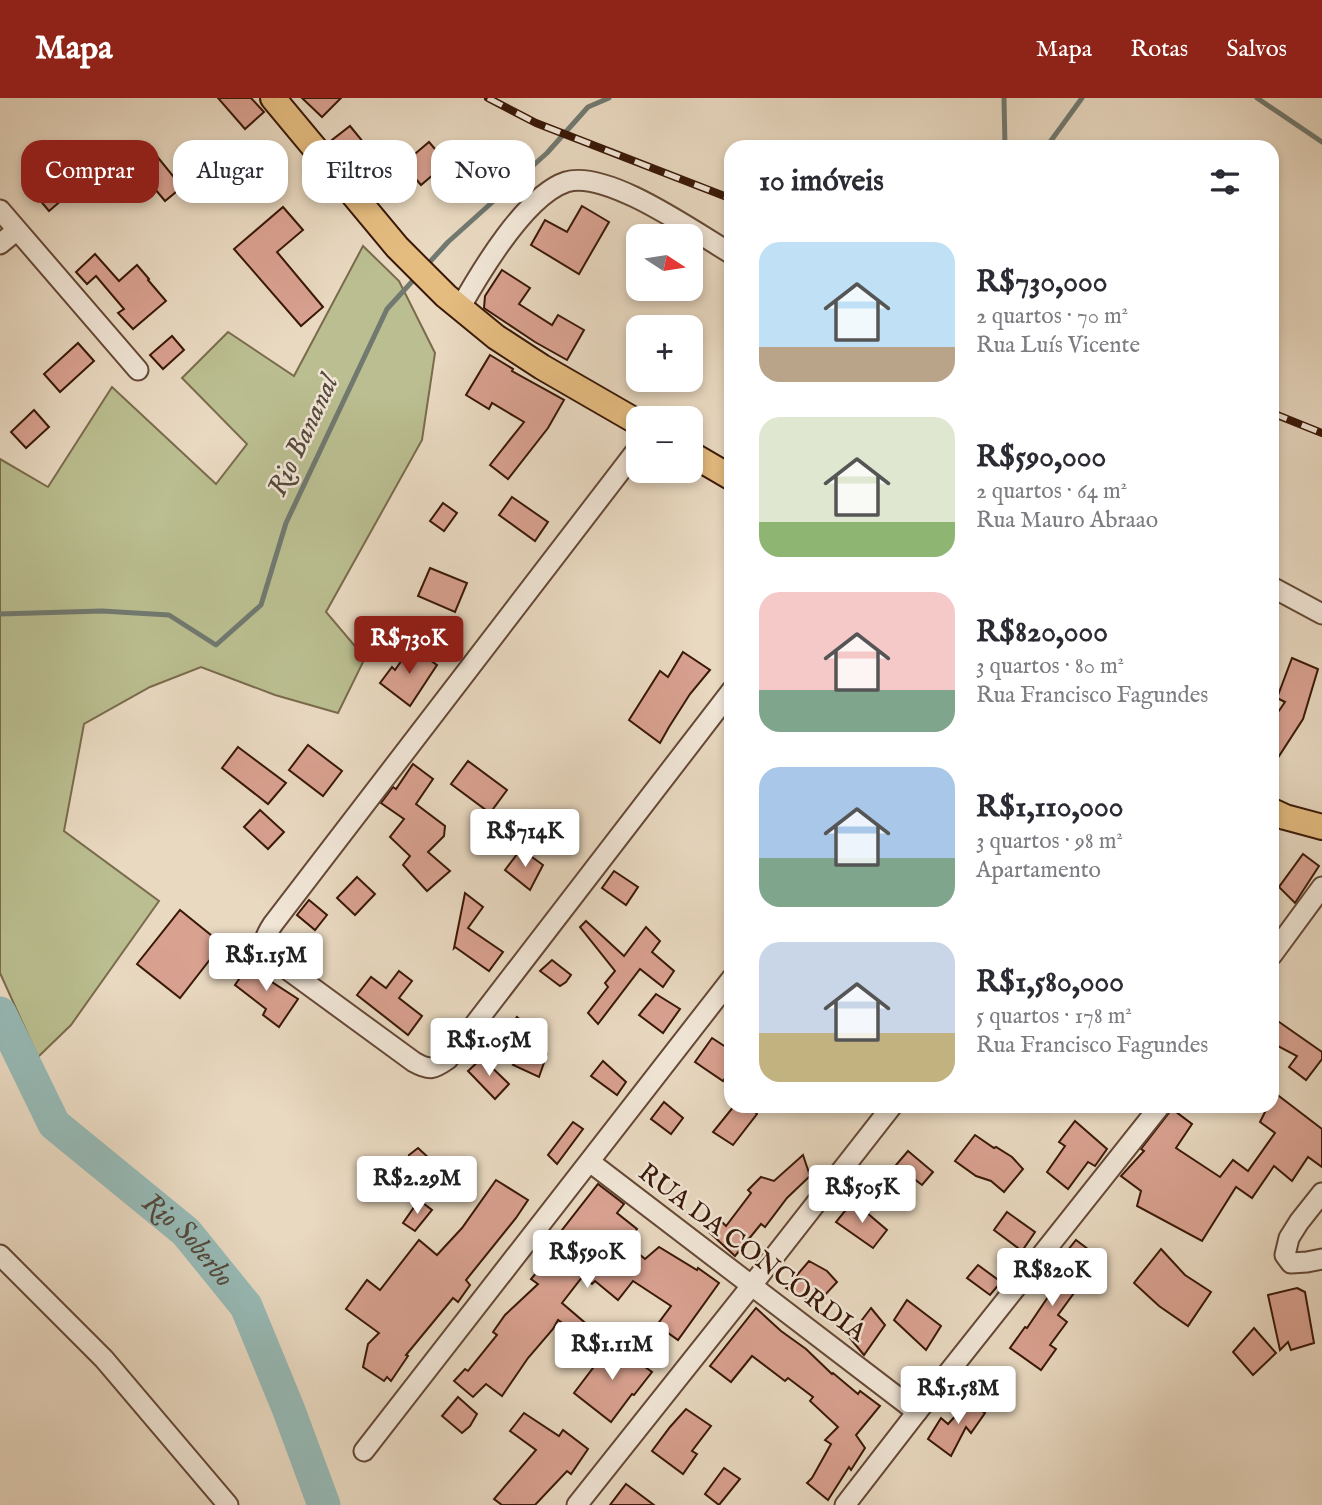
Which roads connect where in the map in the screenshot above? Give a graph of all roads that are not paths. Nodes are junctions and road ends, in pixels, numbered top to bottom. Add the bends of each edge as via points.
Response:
1 (273, 98) edge
2 (0, 210) edge
3 (16, 231) junction
4 (0, 244) edge
5 (724, 249) edge
6 (453, 302) junction
7 (138, 370) dead end
8 (626, 415) edge
9 (703, 461) edge
10 (626, 464) edge
11 (724, 473) edge
12 (1279, 591) edge
13 (1322, 614) edge
14 (724, 700) edge
15 (1279, 814) edge
16 (1322, 827) edge
17 (1322, 887) edge
18 (1279, 945) edge
19 (724, 988) edge
20 (887, 1113) edge
21 (1154, 1113) edge
22 (590, 1162) junction
23 (1322, 1193) edge
24 (0, 1255) edge
25 (1314, 1260) edge
26 (752, 1285) junction
27 (917, 1412) junction
28 (364, 1451) dead end
29 (228, 1505) edge
30 (577, 1505) edge
31 (845, 1505) edge

1 - 6 main road via 397,247
2 - 3 street
3 - 4 street
3 - 7 street
5 - 6 street via 640,199 605,184 568,181 547,192 527,212
6 - 8 main road via 496,337
9 - 11 main road
10 - 14 street via 273,924 266,935 269,956 414,1062 437,1068
12 - 13 street
15 - 16 main road
17 - 18 street
19 - 22 street
20 - 26 street
21 - 27 street
22 - 26 street, RUA DA CONCORDIA
22 - 28 street
23 - 25 street via 1289,1238 1286,1255 1292,1263
24 - 29 street via 104,1359
26 - 27 street, RUA DA CONCORDIA
26 - 30 street
27 - 31 street

